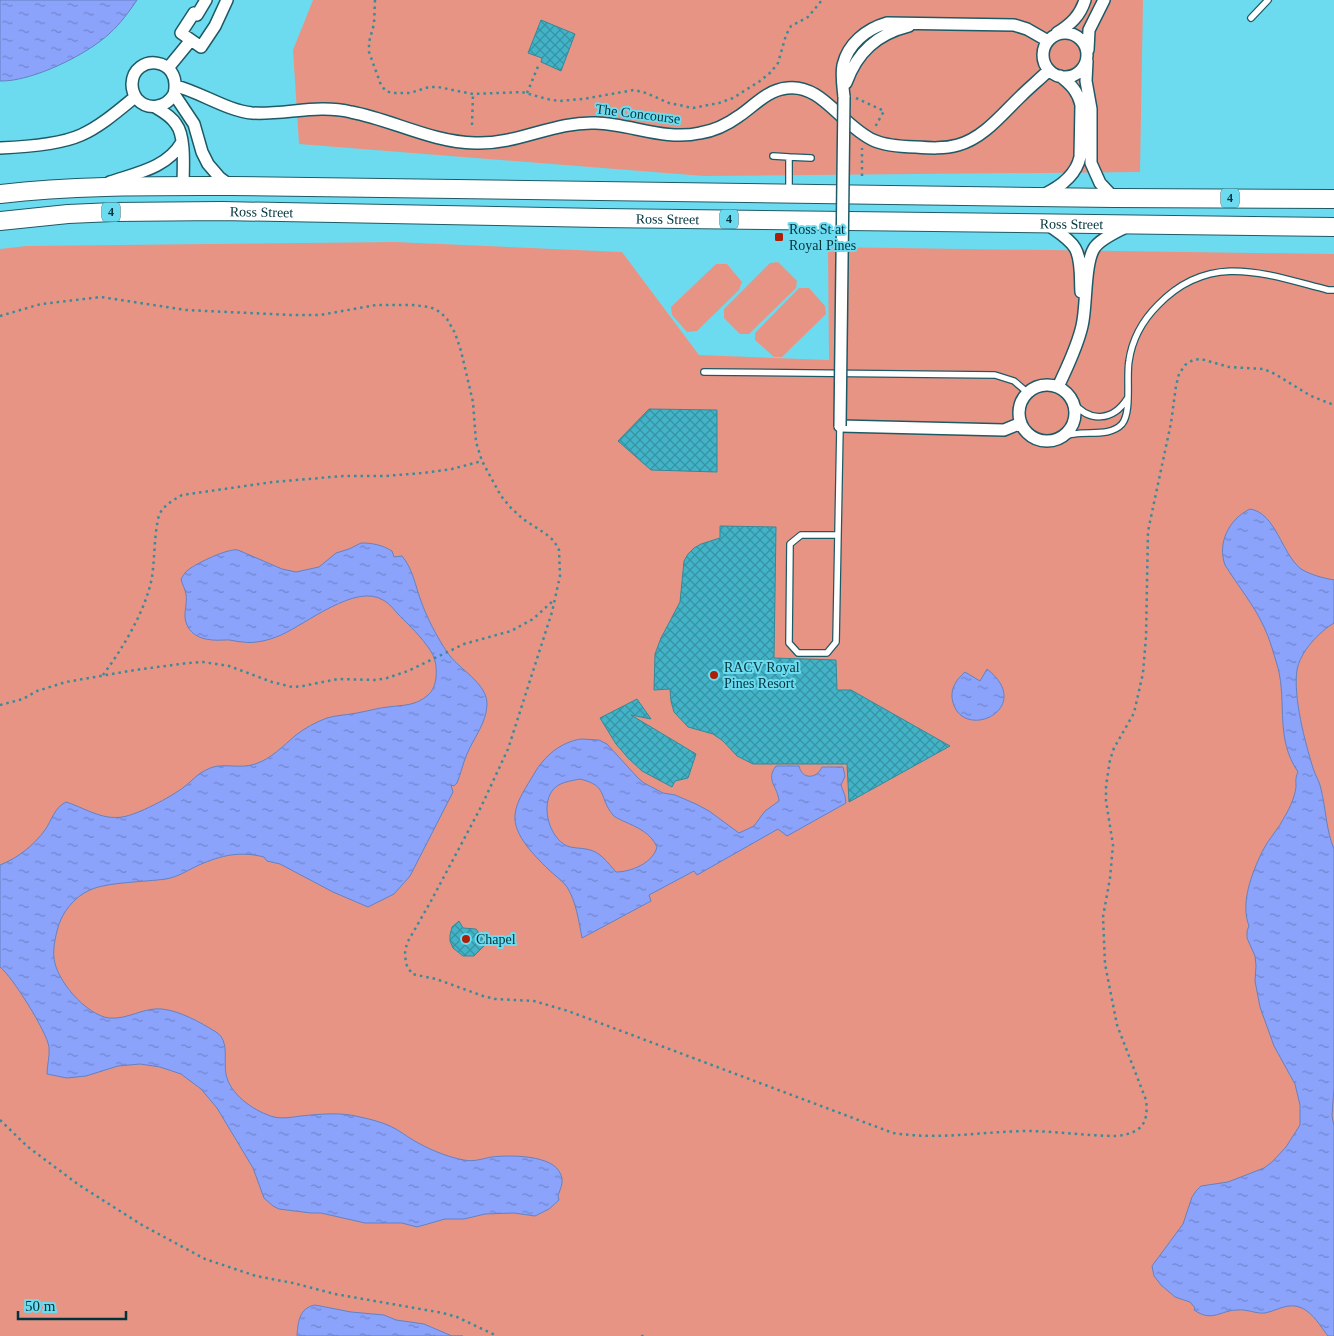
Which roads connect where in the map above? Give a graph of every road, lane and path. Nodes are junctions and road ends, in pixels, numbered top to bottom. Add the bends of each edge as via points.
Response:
1 (206, 0) edge
2 (228, 0) edge
3 (375, 0) edge
4 (822, 0) edge
5 (1085, 0) edge
6 (1104, 0) edge
7 (1268, 0) edge
8 (197, 15) junction
9 (1251, 18) dead end
10 (215, 26) junction
11 (1052, 37) junction
12 (190, 40) junction
13 (1087, 56) junction
14 (540, 64) dead end
15 (168, 68) junction
16 (1049, 70) junction
17 (1060, 76) junction
18 (175, 90) junction
19 (527, 93) junction
20 (473, 94) junction
21 (135, 97) junction
22 (850, 97) junction
23 (155, 107) junction
24 (472, 125) dead end
25 (874, 128) dead end
26 (182, 142) junction
27 (862, 146) dead end
28 (0, 148) edge
29 (773, 156) dead end
30 (789, 157) junction
31 (811, 158) dead end
32 (862, 176) dead end
33 (99, 186) junction
34 (183, 186) junction
35 (231, 186) junction
36 (789, 193) junction
37 (0, 194) edge
38 (1039, 197) junction
39 (1114, 198) junction
40 (1334, 199) edge
41 (222, 211) junction
42 (0, 221) edge
43 (1047, 224) junction
44 (1130, 225) junction
45 (1334, 227) edge
46 (1334, 290) edge
47 (0, 316) edge
48 (1084, 319) junction
49 (704, 372) dead end
50 (1058, 387) junction
51 (1028, 393) junction
52 (1128, 397) junction
53 (1073, 402) junction
54 (1334, 406) edge
55 (1021, 423) junction
56 (840, 426) junction
57 (1060, 438) junction
58 (482, 462) junction
59 (838, 535) junction
60 (555, 599) junction
61 (103, 674) junction
62 (0, 705) edge
63 (0, 1120) edge
64 (497, 1336) edge

1 - 8 street
2 - 10 street
3 - 20 path via 368,52 386,91 410,93 438,87
4 - 19 path via 808,17 791,26 771,72 733,98 719,103 680,107 634,90 572,100 547,100
5 - 11 street via 1074,21
6 - 13 street via 1090,30
7 - 9 lane
8 - 10 street
8 - 12 street via 194,13 181,33
10 - 12 street via 201,47
11 - 13 street via 1065,32 1074,34 1082,39
11 - 16 street via 1044,48 1043,56
11 - 22 street via 1017,26 920,24 897,29 866,48 850,71 846,85
12 - 15 street
13 - 17 street via 1083,69 1077,74
13 - 39 street via 1091,163 1100,183
14 - 19 path
15 - 18 street via 175,78
15 - 21 street via 154,63 139,68 132,82
16 - 17 street
16 - 18 street, The Concourse via 976,136 958,145 933,148 879,144 855,129 819,96 800,88 773,92 737,118 700,133 680,135 583,123 544,130 511,141 472,144 438,139 348,111 321,108 264,113 242,111 190,90
17 - 38 street via 1080,97 1080,157 1064,183
18 - 23 street via 166,103
18 - 35 street via 194,124 208,164
19 - 20 path
20 - 24 path
21 - 23 street
21 - 28 street via 82,134 53,142
22 - 25 path via 884,111
22 - 56 street, bridge
23 - 26 street via 178,125
26 - 33 street via 164,162
26 - 34 street
27 - 32 path
29 - 30 lane
30 - 31 lane
30 - 36 lane
33 - 34 main road, Ross Street / 4
33 - 37 main road, Ross Street / 4
34 - 35 main road, Ross Street / 4
34 - 41 main road via 189,194
35 - 36 main road, Ross Street / 4
36 - 38 main road, Ross Street / 4
38 - 39 main road, Ross Street / 4
39 - 40 main road, Ross Street / 4
41 - 42 main road, Ross Street / 4 via 105,212
41 - 43 main road, Ross Street / 4
43 - 44 main road, Ross Street / 4
43 - 48 street via 1066,238 1078,255
44 - 45 main road, Ross Street / 4
44 - 48 street via 1100,242 1092,252
46 - 52 lane via 1240,271 1212,273 1187,282 1164,299 1141,328 1129,359
47 - 58 path via 41,304 101,297 186,310 291,315 376,306 430,306 446,319 461,351
48 - 50 street via 1078,343
49 - 51 lane via 989,375 1014,381
50 - 51 street via 1038,386
50 - 53 street
51 - 55 street via 1020,407
52 - 53 lane via 1117,409 1100,417 1083,414
52 - 57 lane via 1125,419 1117,428
53 - 57 street via 1073,424
54 - 60 path via 1264,369 1229,367 1201,359 1185,365 1179,374 1148,531 1143,673 1134,713 1110,760 1106,786 1113,845 1103,917 1105,964 1117,1025 1142,1088 1147,1112 1140,1128 1129,1135 1026,1132 933,1137 893,1133 568,1011 534,1001 495,999 412,974 406,964 407,943 481,807 508,748
55 - 56 street via 1008,430
55 - 57 street via 1029,435 1038,440
56 - 59 lane
58 - 60 path via 511,508 546,534 559,550 560,576
58 - 61 path via 452,470 273,482 182,495 170,501 158,515 152,578 147,593 128,636
59 - 59 lane via 836,642 827,653 798,653 789,643 790,544 801,535
60 - 61 path via 533,619 511,631 464,644 408,671 376,680 338,679 292,686 229,666 203,662
61 - 62 path via 66,682
63 - 64 path via 79,1185 142,1225 205,1259 256,1276 443,1313

